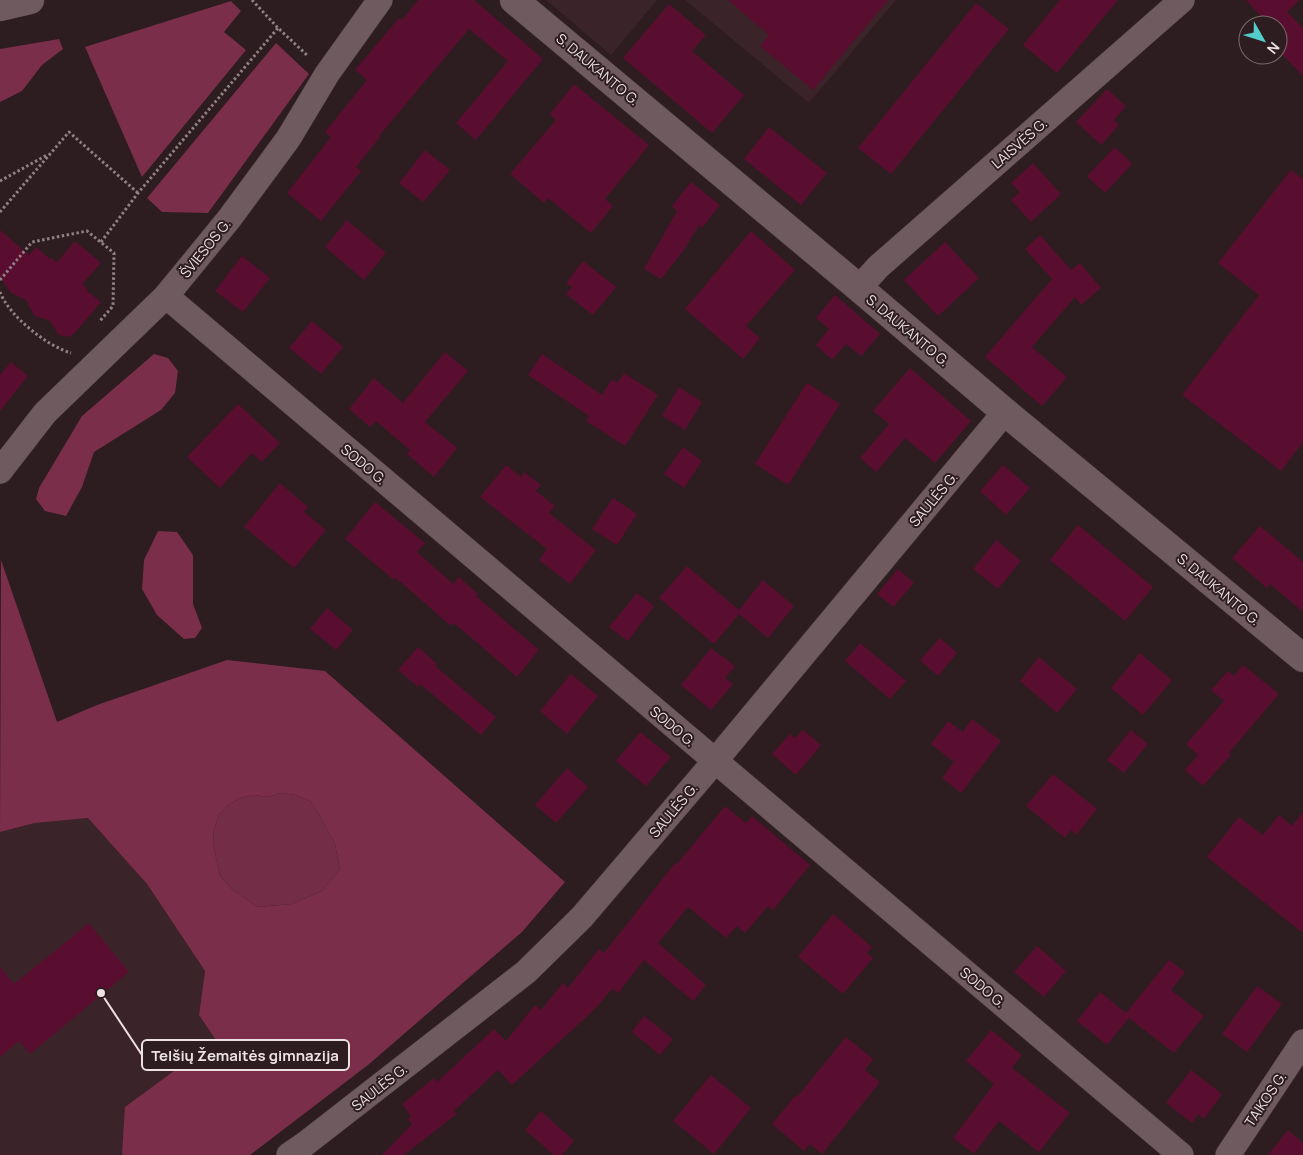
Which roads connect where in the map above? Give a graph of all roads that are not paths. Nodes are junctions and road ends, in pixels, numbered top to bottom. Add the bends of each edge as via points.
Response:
1 (30, 0) edge
2 (380, 0) edge
3 (514, 0) edge
4 (1182, 0) edge
5 (0, 7) edge
6 (859, 288) junction
7 (166, 296) junction
8 (1005, 412) junction
9 (0, 471) edge
10 (1303, 658) edge
11 (715, 761) junction
12 (1303, 1042) edge
13 (289, 1155) edge
14 (1181, 1155) edge
15 (1228, 1155) edge

1 - 5 main road
2 - 7 street, ŠVIESOS G. via 326,74 288,139
3 - 6 main road, S. DAUKANTO G.
4 - 6 street, LAISVĖS G. via 878,267
6 - 8 main road, S. DAUKANTO G.
7 - 9 street, ŠVIESOS G. via 45,413
7 - 11 street, SODO G.
8 - 10 main road, S. DAUKANTO G.
8 - 11 street, SAULĖS G.
11 - 13 street, SAULĖS G. via 582,917 526,972
11 - 14 street, SODO G.
12 - 15 street, TAIKOS G.

